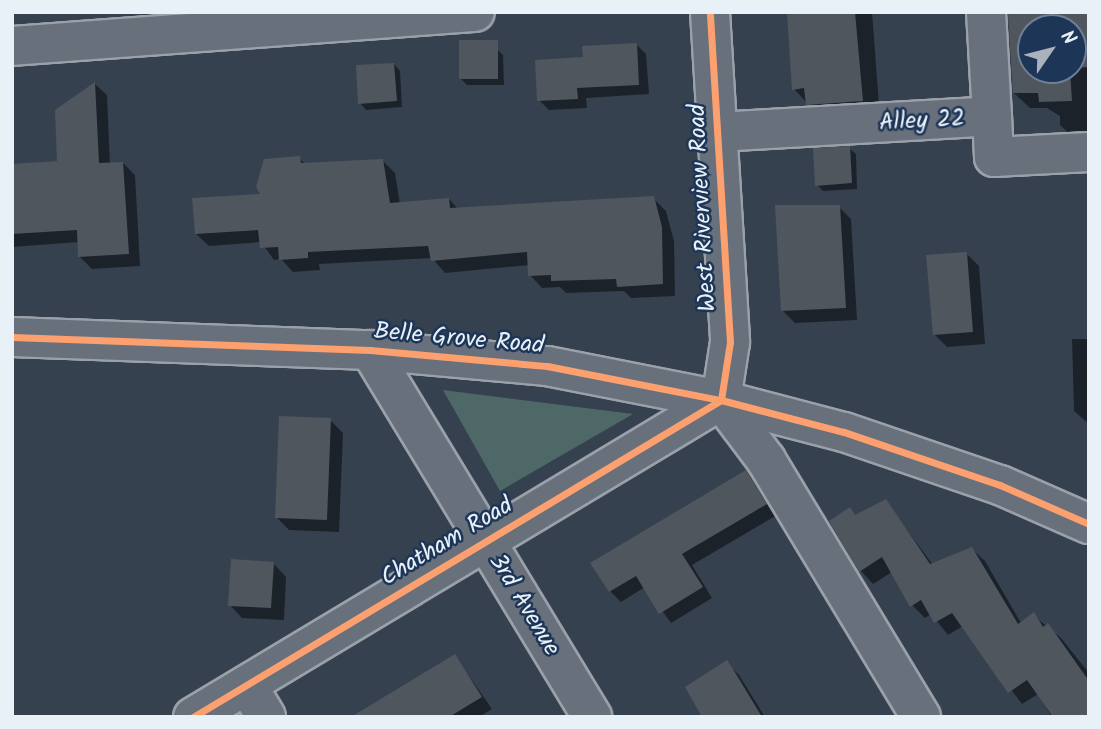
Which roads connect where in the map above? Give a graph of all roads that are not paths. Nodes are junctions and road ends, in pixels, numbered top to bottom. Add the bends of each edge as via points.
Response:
1 (475, 12) edge
2 (710, 12) edge
3 (986, 12) edge
4 (12, 47) edge
5 (992, 116) junction
6 (717, 132) junction
7 (1089, 152) edge
8 (12, 337) edge
9 (370, 350) junction
10 (721, 400) junction
11 (1089, 524) edge
12 (486, 542) junction
13 (256, 701) edge
14 (194, 717) edge
15 (592, 717) edge
16 (921, 717) edge

1 - 4 street
2 - 6 street, West Riverview Road
3 - 5 street
5 - 6 street, Alley 22
5 - 7 street, Alley 22 via 994,157
6 - 10 street, West Riverview Road via 730,342
8 - 9 street, Belle Grove Road
9 - 10 street, Belle Grove Road via 547,366
9 - 12 street, 3rd Avenue
10 - 11 street, Belle Grove Road via 844,432 1000,485
10 - 12 street, Chatham Road
10 - 16 street via 766,460
12 - 13 street, Chatham Road
12 - 15 street, 3rd Avenue
13 - 14 street, Chatham Road

